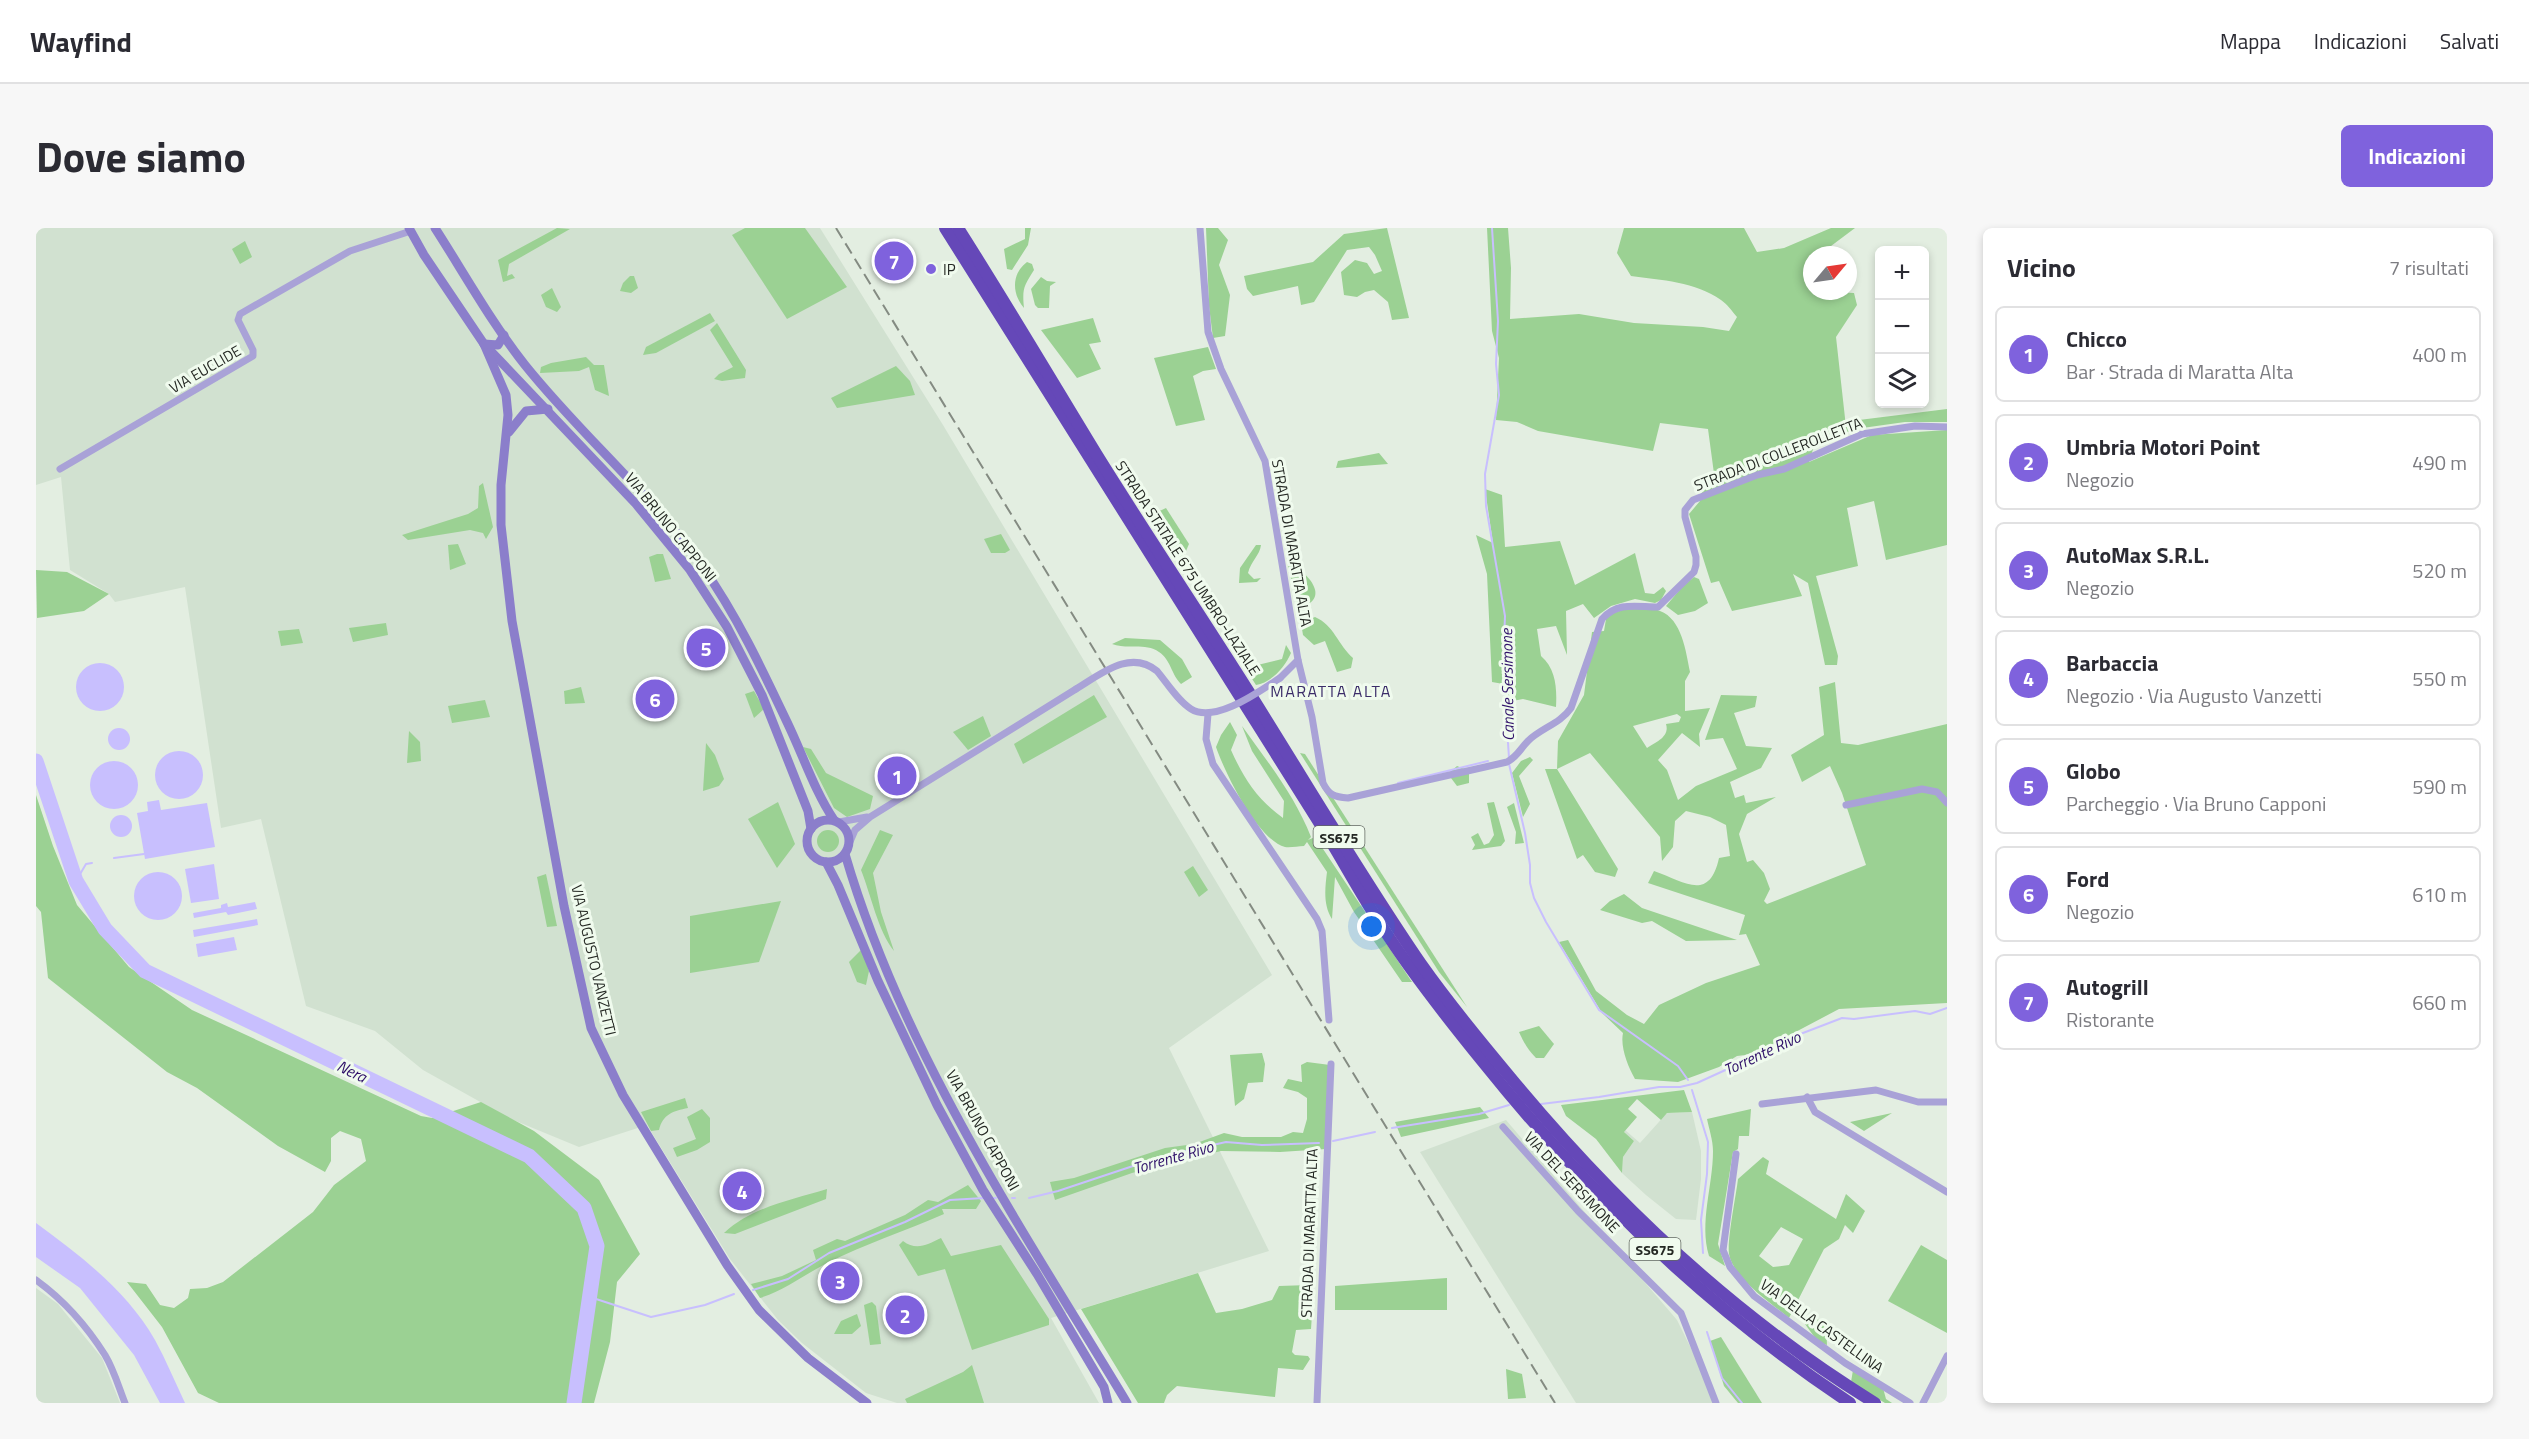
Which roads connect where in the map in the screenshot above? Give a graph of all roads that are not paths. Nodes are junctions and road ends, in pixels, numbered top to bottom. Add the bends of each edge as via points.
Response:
1 (435, 228) edge
2 (945, 228) edge
3 (958, 228) edge
4 (1200, 228) edge
5 (410, 230) edge
6 (504, 335) junction
7 (484, 344) junction
8 (548, 410) junction
9 (1947, 427) edge
10 (508, 435) junction
11 (60, 469) dead end
12 (1298, 660) junction
13 (1208, 714) junction
14 (1947, 803) edge
15 (1846, 805) dead end
16 (870, 817) junction
17 (836, 821) junction
18 (811, 829) junction
19 (849, 844) junction
20 (845, 855) junction
21 (826, 862) junction
22 (1329, 1020) dead end
23 (1331, 1064) dead end
24 (1807, 1097) junction
25 (1947, 1101) edge
26 (1762, 1104) dead end
27 (1503, 1127) dead end
28 (1736, 1154) dead end
29 (1947, 1192) edge
30 (36, 1280) edge
31 (1947, 1356) edge
32 (125, 1403) edge
33 (867, 1403) edge
34 (1108, 1403) edge
35 (1127, 1403) edge
36 (1317, 1403) edge
37 (1716, 1403) edge
38 (1850, 1403) edge
39 (1875, 1403) edge
40 (1910, 1403) edge
41 (1923, 1403) edge

1 - 6 main road, VIA BRUNO CAPPONI
2 - 38 highway, STRADA STATALE 675 UMBRO-LAZIALE / SS675 via 1383,928 1457,1031 1531,1120 1613,1209 1679,1271 1763,1340
3 - 39 highway, STRADA STATALE 675 UMBRO-LAZIALE / SS675 via 1332,827 1422,965 1465,1023 1621,1201 1770,1330 1816,1366
4 - 12 street, STRADA DI MARATTA ALTA via 1208,332 1221,369 1265,461
5 - 7 main road, VIA BRUNO CAPPONI
5 - 11 street, VIA EUCLIDE via 350,251 240,314 238,320 253,356
6 - 7 main road via 498,345
6 - 17 main road, VIA BRUNO CAPPONI via 560,406 661,512 703,568 747,641 823,803
7 - 8 main road, VIA BRUNO CAPPONI
7 - 10 main road, VIA AUGUSTO VANZETTI via 506,395
8 - 10 main road, VIA AUGUSTO VANZETTI via 526,411
8 - 18 main road, VIA BRUNO CAPPONI via 636,504 690,570 728,627 762,695 808,811
9 - 12 street, STRADA DI COLLEROLLETTA via 1915,426 1862,434 1784,469 1757,475 1693,500 1685,517 1696,556 1694,572 1658,607 1636,605 1608,612 1602,619 1571,708 1564,718 1527,742 1510,760 1348,798 1335,797 1323,783
10 - 33 main road, VIA AUGUSTO VANZETTI via 501,485 501,525 512,621 564,906 591,1028 623,1095 759,1310 808,1358
12 - 13 street, bridge via 1281,678 1225,710
13 - 16 street, bridge via 1192,710 1150,665 1118,664
13 - 22 street via 1206,739 1213,764 1322,931
14 - 15 street via 1937,792 1922,789
16 - 17 street
16 - 19 street via 855,830
17 - 18 main road via 821,821
17 - 19 main road, VIA BRUNO CAPPONI via 848,832
18 - 21 main road, VIA BRUNO CAPPONI via 808,849 815,858
19 - 20 main road
20 - 21 main road
20 - 35 main road, VIA BRUNO CAPPONI via 881,954 945,1099
21 - 34 main road, VIA BRUNO CAPPONI via 937,1105 983,1190 1104,1387
23 - 36 street, STRADA DI MARATTA ALTA
24 - 25 street via 1876,1090 1918,1102
24 - 26 street
24 - 29 street via 1815,1112
27 - 37 street, VIA DEL SERSIMONE via 1578,1211 1681,1314
28 - 40 street, VIA DELLA CASTELLINA via 1723,1250 1730,1267 1754,1296 1845,1363
30 - 32 street via 64,1301 85,1327 106,1357
31 - 41 street

